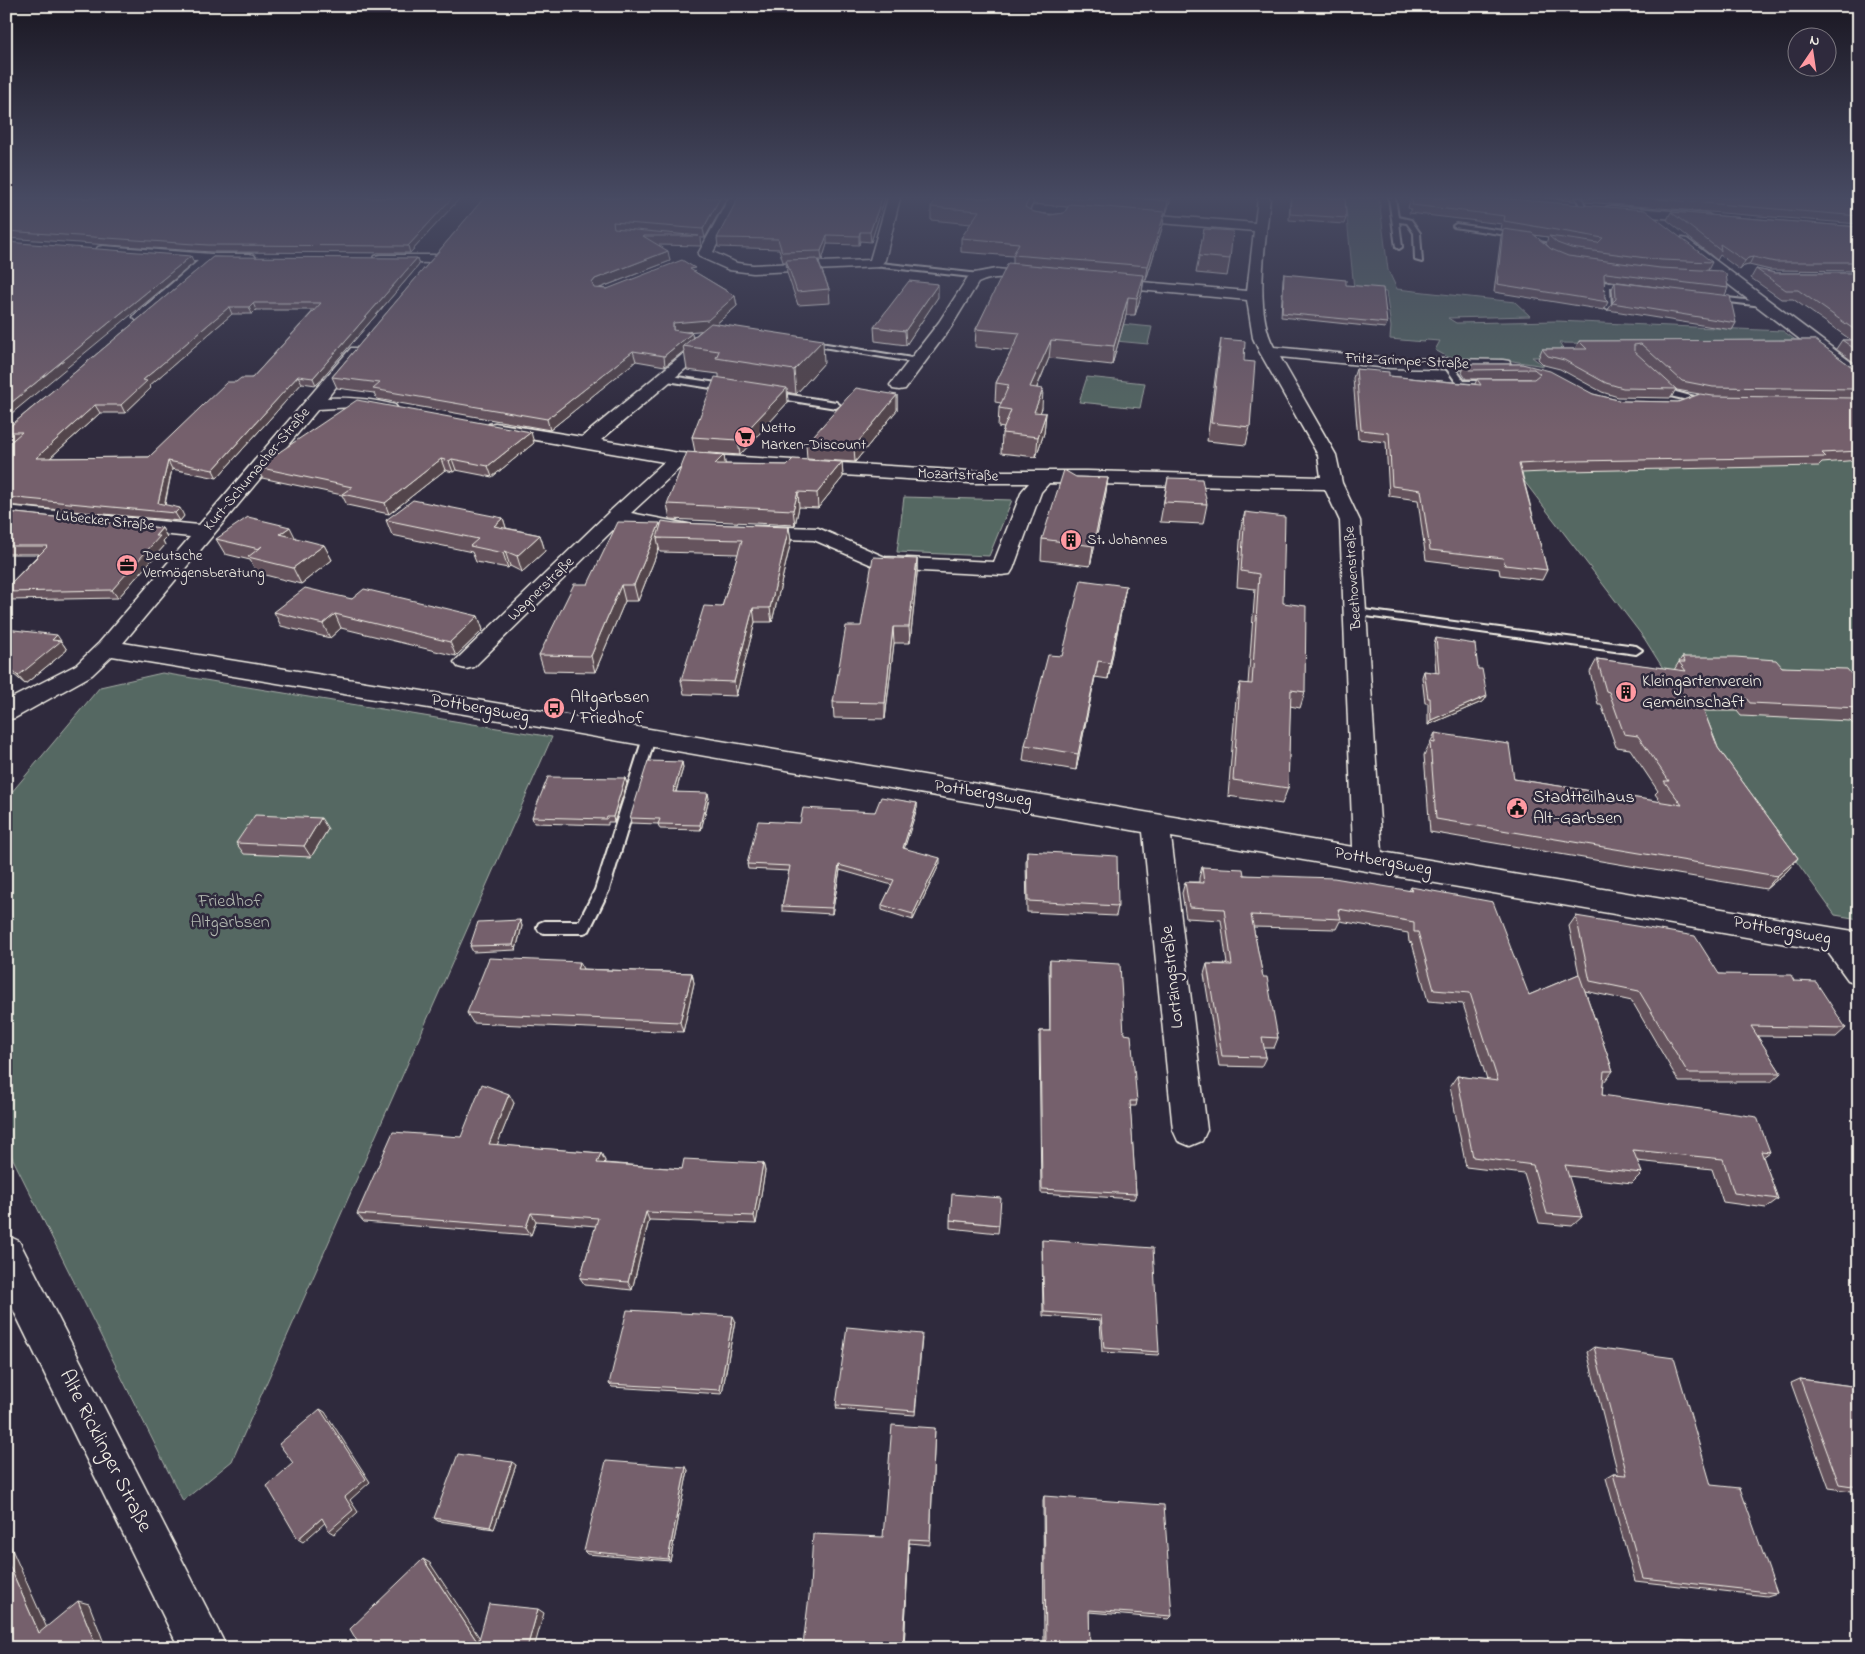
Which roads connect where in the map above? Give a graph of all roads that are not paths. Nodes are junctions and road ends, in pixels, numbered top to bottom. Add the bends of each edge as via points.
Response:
1 (190, 275) edge
2 (973, 275) edge
3 (984, 275) edge
4 (1019, 275) edge
5 (1256, 275) edge
6 (1720, 275) edge
7 (980, 276) junction
8 (1052, 278) edge
9 (1089, 282) edge
10 (1645, 289) edge
11 (1254, 296) junction
12 (1703, 297) edge
13 (1762, 304) junction
14 (1607, 307) edge
15 (127, 328) edge
16 (368, 338) edge
17 (711, 339) edge
18 (792, 340) edge
19 (1267, 350) junction
20 (918, 361) junction
21 (1448, 365) junction
22 (1519, 366) edge
23 (1653, 376) edge
24 (1859, 376) edge
25 (664, 378) junction
26 (1501, 384) edge
27 (899, 385) dead end
28 (740, 390) edge
29 (759, 393) edge
30 (1686, 399) junction
31 (1718, 402) edge
32 (313, 404) junction
33 (836, 405) dead end
34 (1665, 405) edge
35 (409, 412) edge
36 (474, 424) edge
37 (585, 444) junction
38 (679, 459) junction
39 (1044, 477) junction
40 (1332, 483) junction
41 (6, 512) edge
42 (616, 516) junction
43 (707, 530) edge
44 (737, 531) edge
45 (204, 532) junction
46 (1356, 612) junction
47 (107, 648) junction
48 (1636, 650) dead end
49 (466, 662) dead end
50 (6, 712) edge
51 (648, 738) junction
52 (1156, 823) junction
53 (1368, 860) junction
54 (544, 927) dead end
55 (1848, 942) edge
56 (1859, 971) edge
57 (1190, 1130) dead end
58 (6, 1254) edge
59 (204, 1648) edge

1 - 15 street
2 - 7 lane
3 - 7 street
4 - 8 street
5 - 11 street, Beethovenstraße
6 - 13 street
7 - 20 street via 973,280
9 - 11 street
10 - 14 lane via 1606,284
11 - 19 street, Beethovenstraße via 1256,318
12 - 13 lane
13 - 24 street
16 - 32 street, Kurt-Schumacher-Straße
17 - 25 street
18 - 20 lane
19 - 21 street, Fritz-Grimpe-Straße via 1390,363
19 - 40 street, Beethovenstraße via 1327,455
20 - 27 street
21 - 22 street, Fritz-Grimpe-Straße
21 - 26 lane via 1462,384
23 - 30 lane via 1673,394
25 - 28 lane
25 - 37 street
29 - 33 lane
30 - 31 lane
30 - 34 street
32 - 35 street via 353,402
32 - 45 street, Kurt-Schumacher-Straße
36 - 37 street, Mozartstraße
37 - 38 street, Mozartstraße
38 - 39 street, Mozartstraße via 902,474
38 - 42 street, Wagnerstraße
39 - 40 street, Mozartstraße
39 - 44 street via 1032,491 1002,570 880,563 818,534
40 - 46 street, Beethovenstraße via 1350,521
41 - 45 street, Lübecker Straße
42 - 43 street via 678,529
42 - 49 street, Wagnerstraße
45 - 47 street, Kurt-Schumacher-Straße
46 - 48 lane
46 - 53 street, Beethovenstraße
47 - 50 street, Kurt-Schumacher-Straße via 84,670
47 - 51 street, Pottbergsweg
51 - 52 street, Pottbergsweg
51 - 54 lane via 602,890 584,927
52 - 53 street, Pottbergsweg
52 - 57 street, Lortzingstraße
53 - 55 street, Pottbergsweg
55 - 56 street
58 - 59 street, Alte Ricklinger Straße

